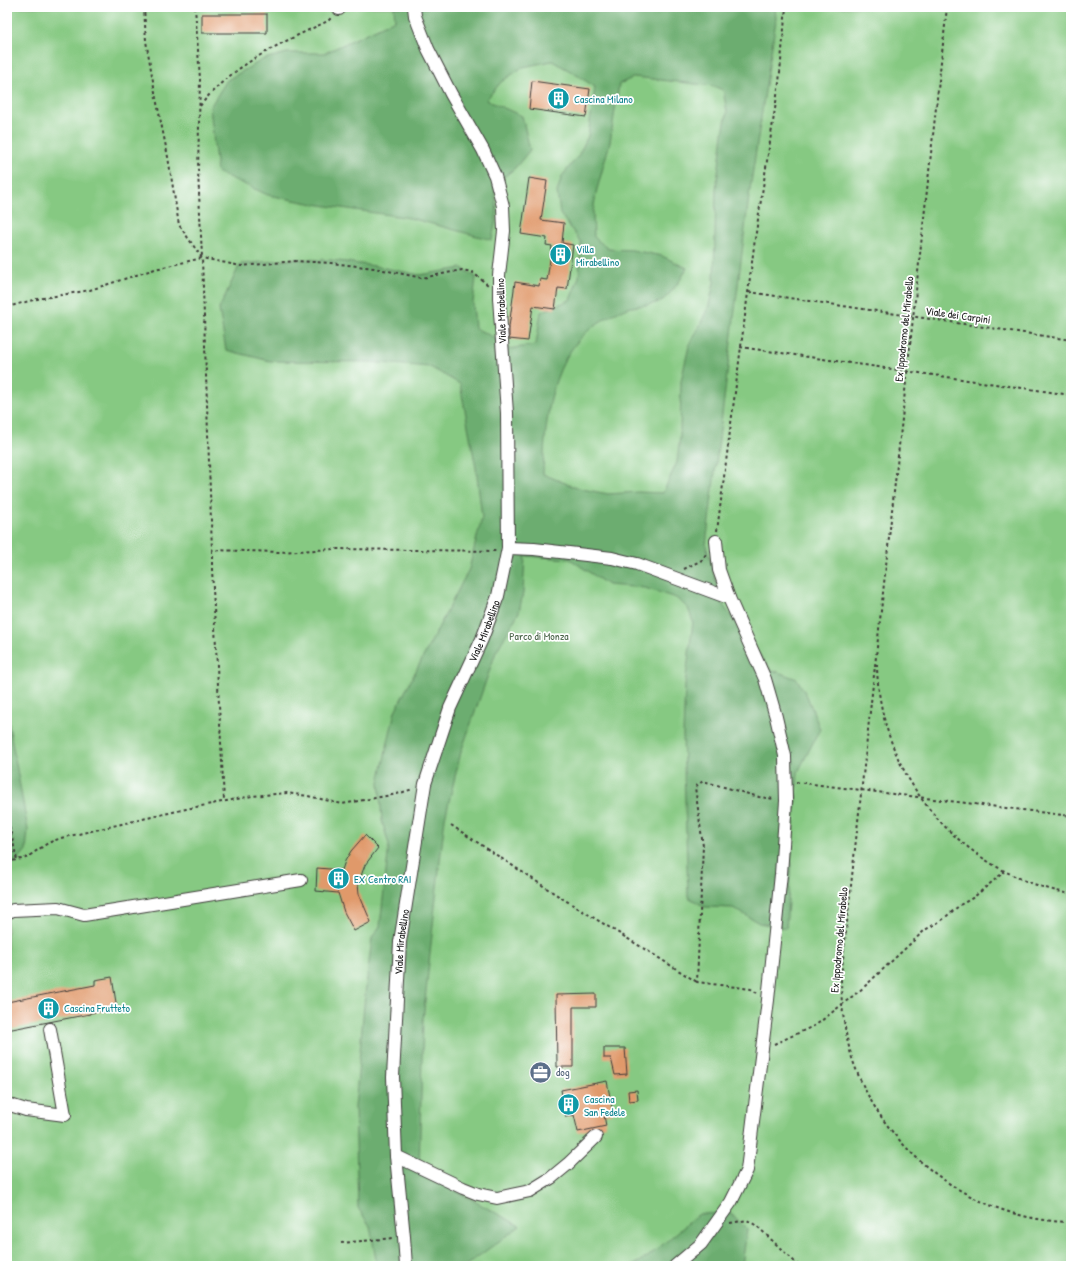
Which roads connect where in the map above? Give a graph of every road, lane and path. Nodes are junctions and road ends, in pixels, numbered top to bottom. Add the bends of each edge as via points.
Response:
1 (144, 7) edge
2 (195, 7) edge
3 (414, 7) edge
4 (786, 7) edge
5 (947, 7) edge
6 (339, 8) edge
7 (200, 107) junction
8 (202, 258) junction
9 (749, 292) junction
10 (499, 298) junction
11 (7, 307) edge
12 (914, 317) junction
13 (1071, 340) edge
14 (740, 347) junction
15 (907, 371) junction
16 (1071, 395) edge
17 (716, 541) junction
18 (212, 550) junction
19 (508, 550) junction
20 (681, 570) dead end
21 (729, 598) junction
22 (877, 653) junction
23 (785, 781) junction
24 (425, 784) junction
25 (862, 790) junction
26 (920, 798) junction
27 (224, 801) junction
28 (786, 801) junction
29 (7, 815) edge
30 (1071, 816) edge
31 (451, 825) dead end
32 (17, 860) junction
33 (7, 862) edge
34 (1005, 872) junction
35 (301, 880) dead end
36 (1071, 894) edge
37 (7, 912) edge
38 (697, 982) junction
39 (768, 1000) junction
40 (842, 1005) junction
41 (50, 1029) dead end
42 (762, 1050) junction
43 (7, 1104) edge
44 (596, 1137) dead end
45 (396, 1156) junction
46 (1071, 1222) edge
47 (714, 1226) junction
48 (404, 1238) junction
49 (341, 1243) dead end
50 (406, 1266) edge
51 (675, 1266) edge
52 (799, 1266) edge

1 - 8 path via 146,40 179,225
2 - 7 path
3 - 10 lane, Viale Mirabellino via 428,49 483,150 500,193 504,231
4 - 9 path via 779,83
5 - 12 path, Ex Ippodromo del Mirabello
6 - 7 path via 328,21 263,53 210,93
7 - 8 path via 198,171
8 - 10 path via 241,266 296,261 331,263 374,268 422,278 462,270 472,272
8 - 11 path via 155,269 90,290 36,299
8 - 18 path
9 - 12 path, Viale dei Carpini
9 - 14 path
10 - 19 lane, Viale Mirabellino via 507,413
12 - 13 path, Viale dei Carpini
12 - 15 path, Ex Ippodromo del Mirabello
14 - 15 path
14 - 17 path
15 - 16 path
15 - 22 path, Ex Ippodromo del Mirabello
17 - 20 path via 702,560
17 - 21 lane via 720,570
18 - 19 path
18 - 27 path
19 - 21 lane via 534,549 612,558 637,564
19 - 24 lane, Viale Mirabellino via 498,596 450,708
21 - 23 lane via 765,679 785,756
22 - 25 path, Ex Ippodromo del Mirabello
22 - 26 path, Ex Ippodromo del Mirabello via 879,694 888,734 904,771
23 - 25 path
23 - 28 lane
24 - 27 path via 397,794 342,804 287,792
24 - 45 lane, Viale Mirabellino via 400,942 393,1077
25 - 26 path
25 - 40 path, Ex Ippodromo del Mirabello via 841,977
26 - 30 path
26 - 34 path, Ex Ippodromo del Mirabello via 953,836
27 - 32 path via 61,838 48,843 26,858
28 - 38 path via 759,797 703,781 695,787 703,846
28 - 39 lane
29 - 32 path
31 - 38 path via 560,897
32 - 33 path
34 - 36 path, Ex Ippodromo del Mirabello via 1041,887
34 - 40 path via 926,930
35 - 37 lane via 84,915 58,908
38 - 39 path via 751,989
39 - 42 lane
40 - 42 path via 816,1025
40 - 46 path, Ex Ippodromo del Mirabello via 852,1057 868,1095 890,1129 918,1160 950,1184 986,1204 1025,1216
41 - 43 lane via 64,1115 26,1110
42 - 47 lane via 747,1170 731,1202
44 - 45 lane via 568,1164 530,1191 497,1198 470,1191
45 - 48 lane, Viale Mirabellino
47 - 51 lane via 701,1244
47 - 52 path via 747,1220 757,1226
48 - 49 path
48 - 50 lane, Viale Mirabellino

